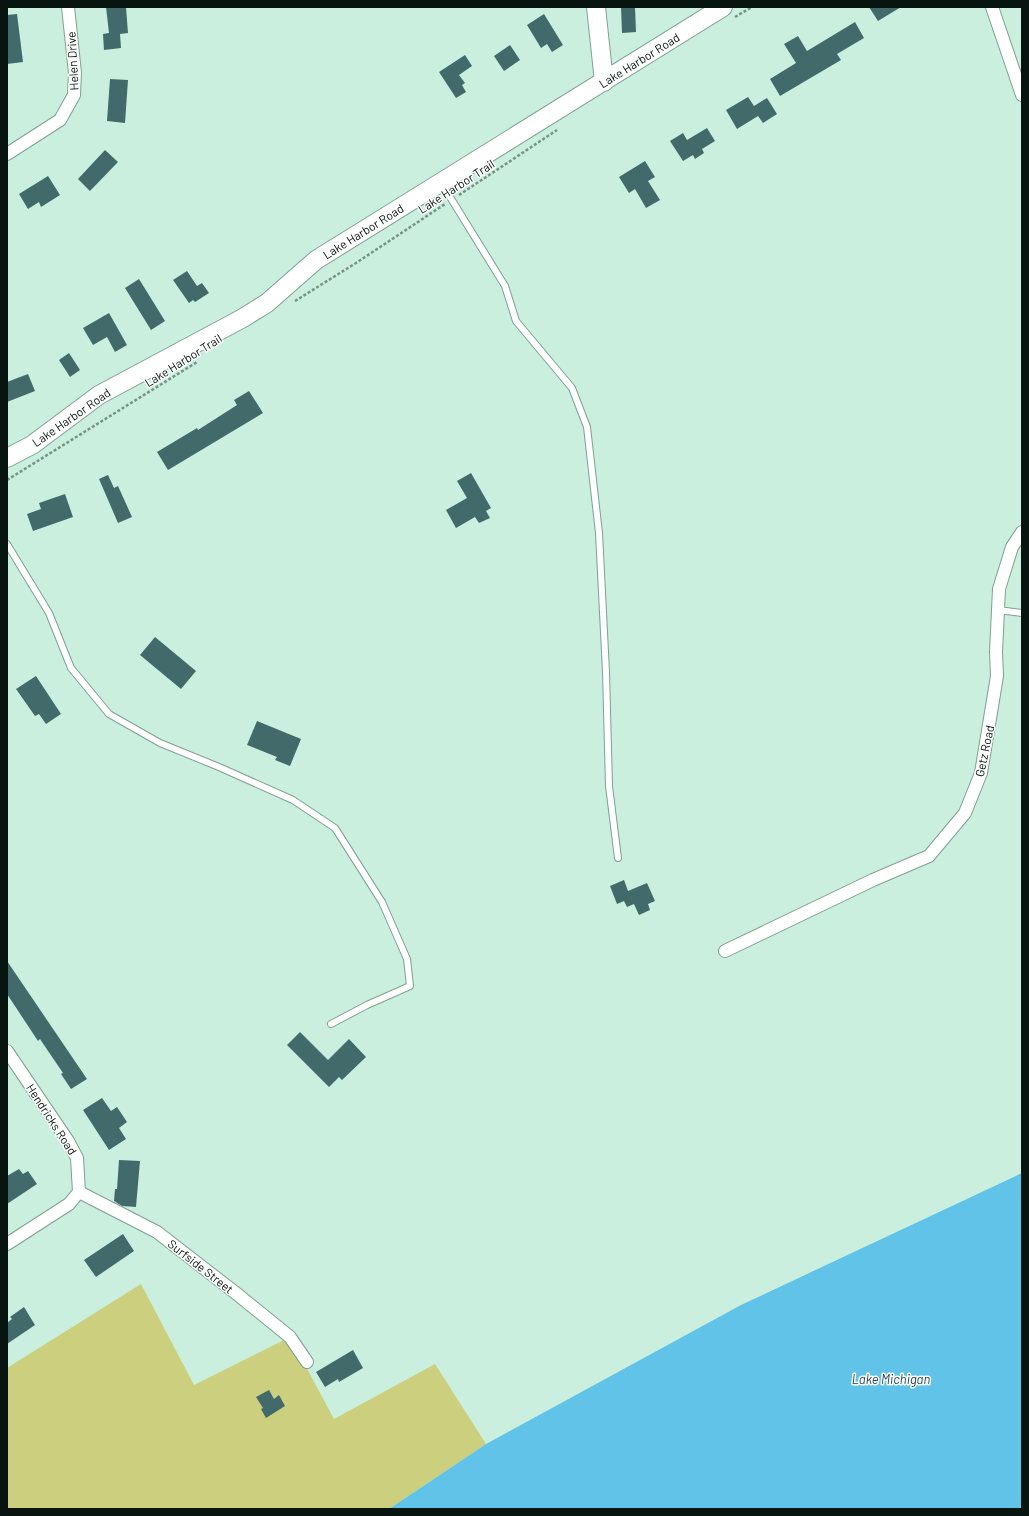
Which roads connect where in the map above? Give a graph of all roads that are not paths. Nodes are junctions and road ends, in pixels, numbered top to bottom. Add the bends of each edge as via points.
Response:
1 (68, 7) edge
2 (596, 7) edge
3 (992, 7) edge
4 (728, 13) edge
5 (604, 82) junction
6 (1022, 95) edge
7 (7, 154) edge
8 (442, 183) junction
9 (7, 458) edge
10 (1022, 532) edge
11 (7, 544) edge
12 (998, 610) junction
13 (1022, 613) edge
14 (618, 858) dead end
15 (725, 951) dead end
16 (332, 1024) dead end
17 (7, 1051) edge
18 (79, 1192) junction
19 (7, 1244) edge
20 (307, 1362) dead end

1 - 7 street, Helen Drive via 75,74 74,95 60,120
2 - 5 street
3 - 6 street
4 - 5 street, Lake Harbor Road
5 - 8 street, Lake Harbor Road
8 - 9 street, Lake Harbor Road via 316,260 267,303 99,395 32,445
8 - 14 lane via 504,286 516,320 572,388 587,427 599,533 609,786
10 - 12 street, Getz Road via 1012,547 999,589
11 - 16 lane via 49,613 70,668 109,714 160,743 293,800 335,828 382,902 407,959 410,986 366,1005
12 - 13 lane
12 - 15 street, Getz Road via 997,676 981,773 965,812 929,856
17 - 18 street, Hendricks Road via 77,1158
18 - 19 street via 69,1204
18 - 20 street, Surfside Street via 158,1232 290,1337

